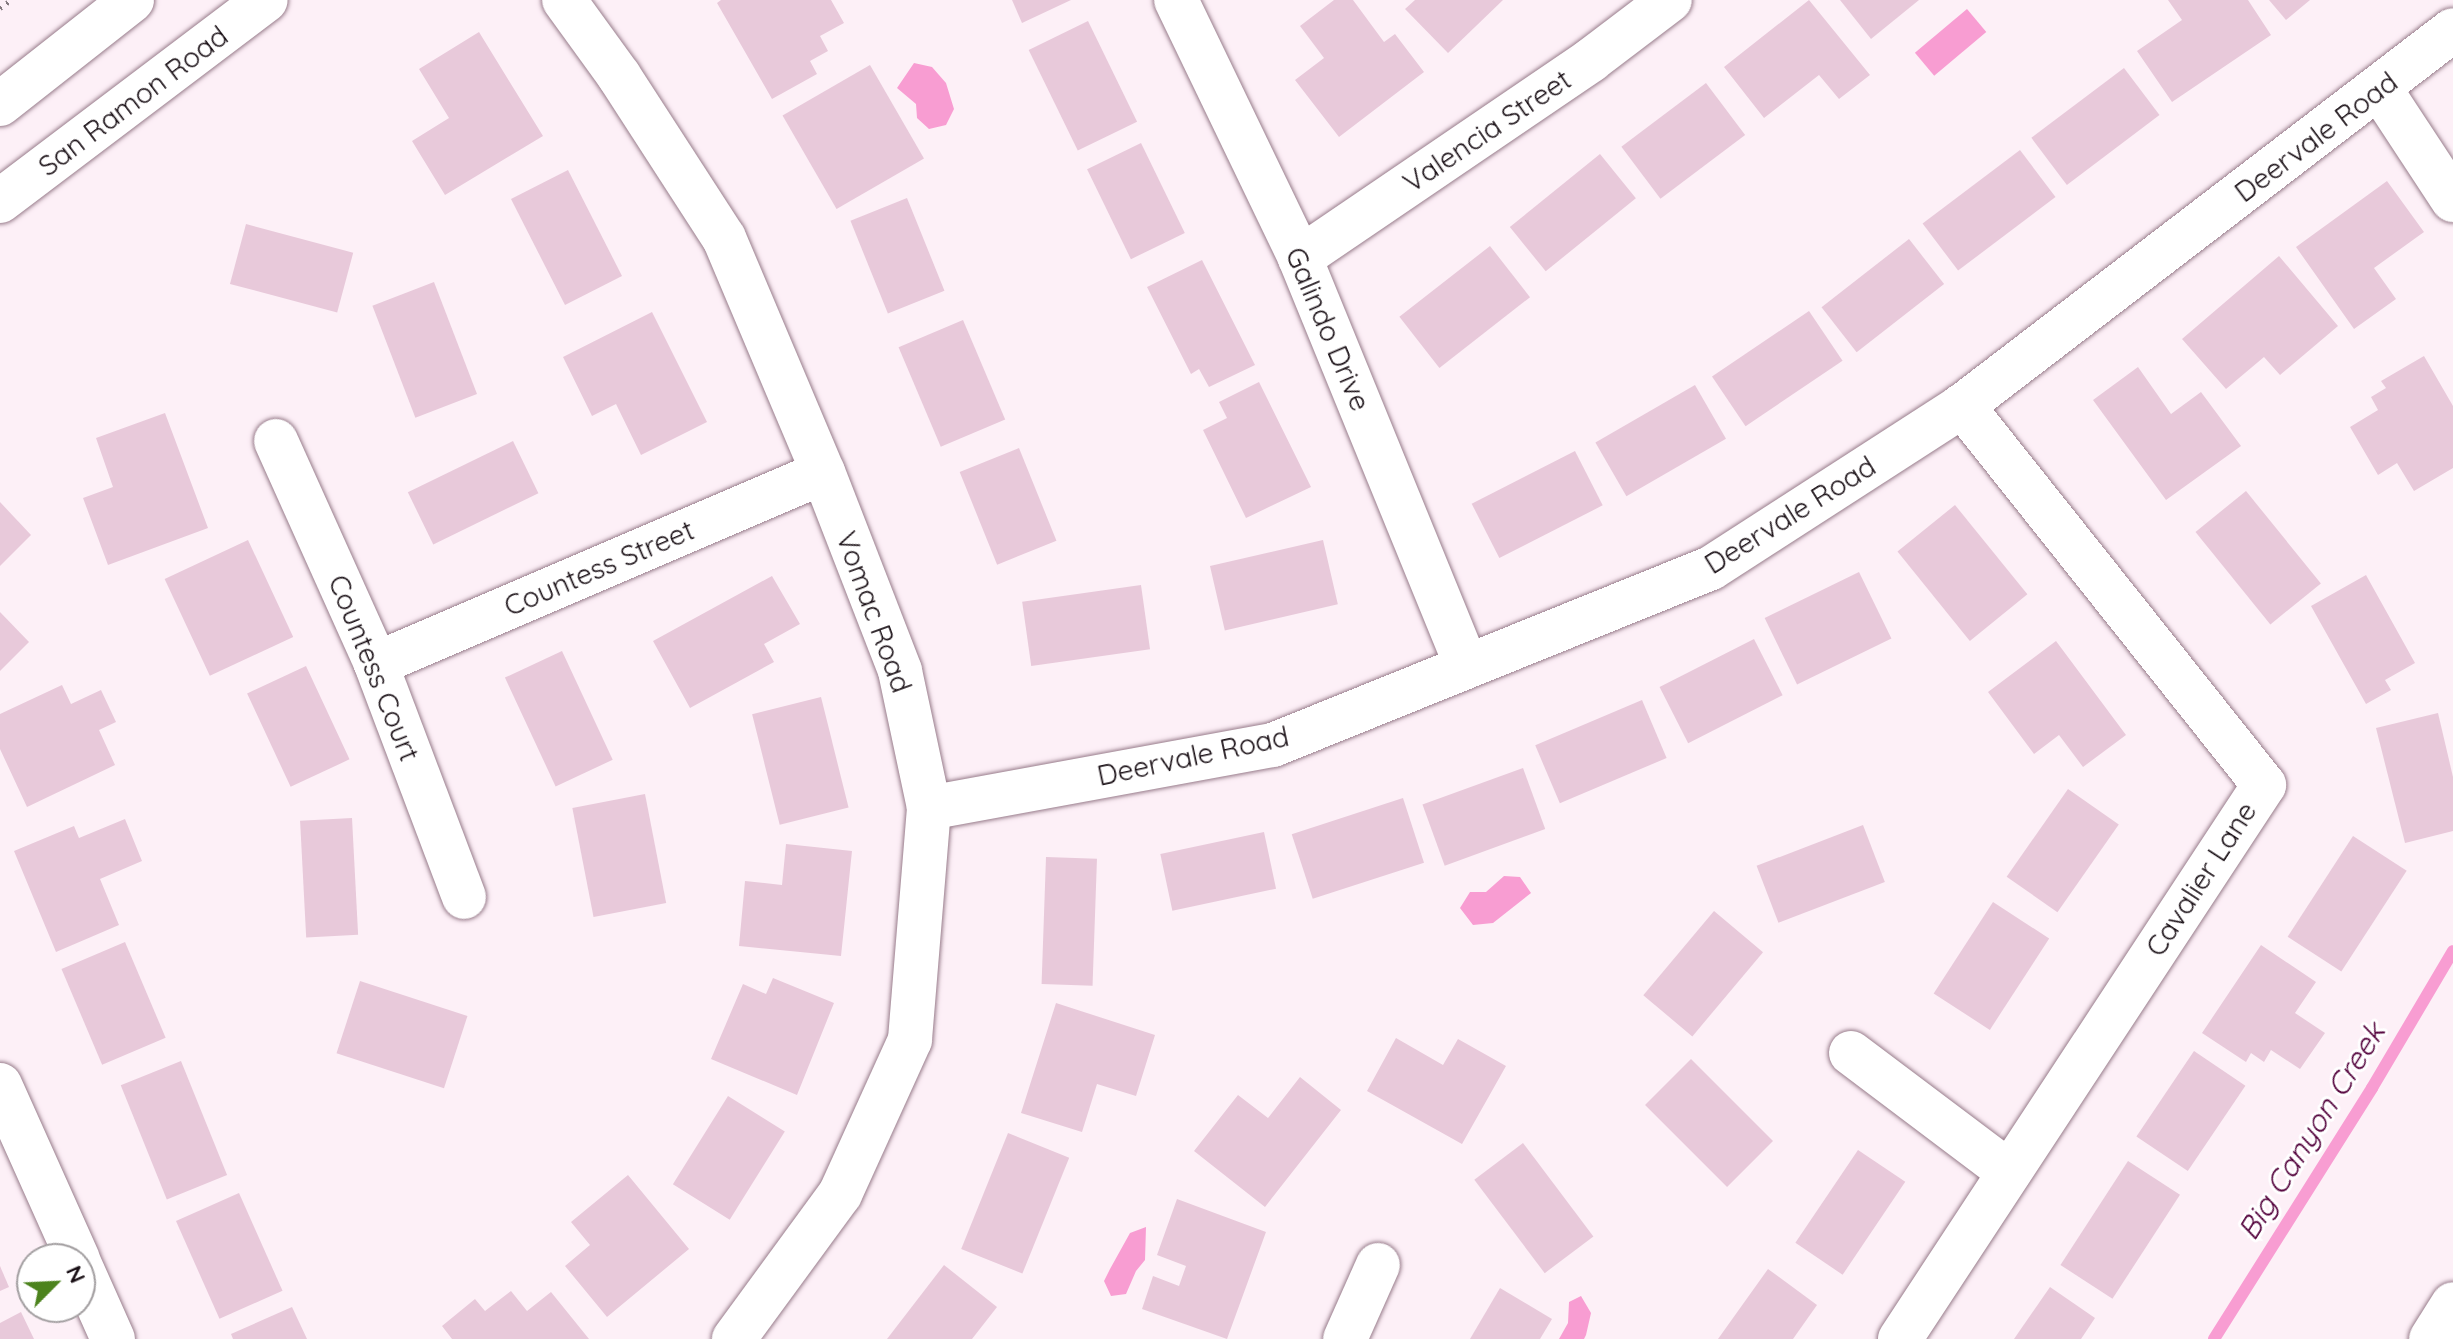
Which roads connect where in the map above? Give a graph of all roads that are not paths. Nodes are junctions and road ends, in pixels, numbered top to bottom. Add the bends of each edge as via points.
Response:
1 (132, 0) edge
2 (266, 0) edge
3 (564, 0) edge
4 (1176, 0) edge
5 (1670, 0) edge
6 (2453, 30) edge
7 (2380, 89) junction
8 (0, 104) edge
9 (2453, 200) edge
10 (0, 201) edge
11 (1300, 258) junction
12 (1962, 406) junction
13 (276, 441) dead end
14 (823, 472) junction
15 (376, 664) junction
16 (1466, 665) junction
17 (929, 808) junction
18 (464, 897) dead end
19 (1851, 1053) dead end
20 (0, 1085) edge
21 (2009, 1172) junction
22 (71, 1243) edge
23 (1378, 1265) dead end
24 (96, 1301) edge
25 (2453, 1304) edge
26 (738, 1338) edge
27 (113, 1339) edge
28 (1345, 1339) edge
29 (1900, 1339) edge
30 (2431, 1339) edge

1 - 8 main road
2 - 10 main road, San Ramon Road
3 - 14 main road, Vomac Road via 724,238
4 - 11 main road, Galindo Drive
5 - 11 main road, Valencia Street via 1591,60
6 - 7 main road, Deervale Road
7 - 9 main road
7 - 12 main road, Deervale Road
11 - 16 main road, Galindo Drive
12 - 16 main road, Deervale Road via 1711,568
12 - 21 main road, Cavalier Lane via 2264,785
13 - 15 main road, Countess Court
14 - 15 main road, Countess Street
14 - 17 main road, Vomac Road via 900,671
15 - 18 main road, Countess Court
16 - 17 main road, Deervale Road via 1273,745
17 - 26 main road, Vomac Road via 910,1040 840,1194
19 - 21 main road
20 - 22 main road
21 - 29 main road, Cavalier Lane
23 - 28 main road
24 - 27 main road
25 - 30 main road

